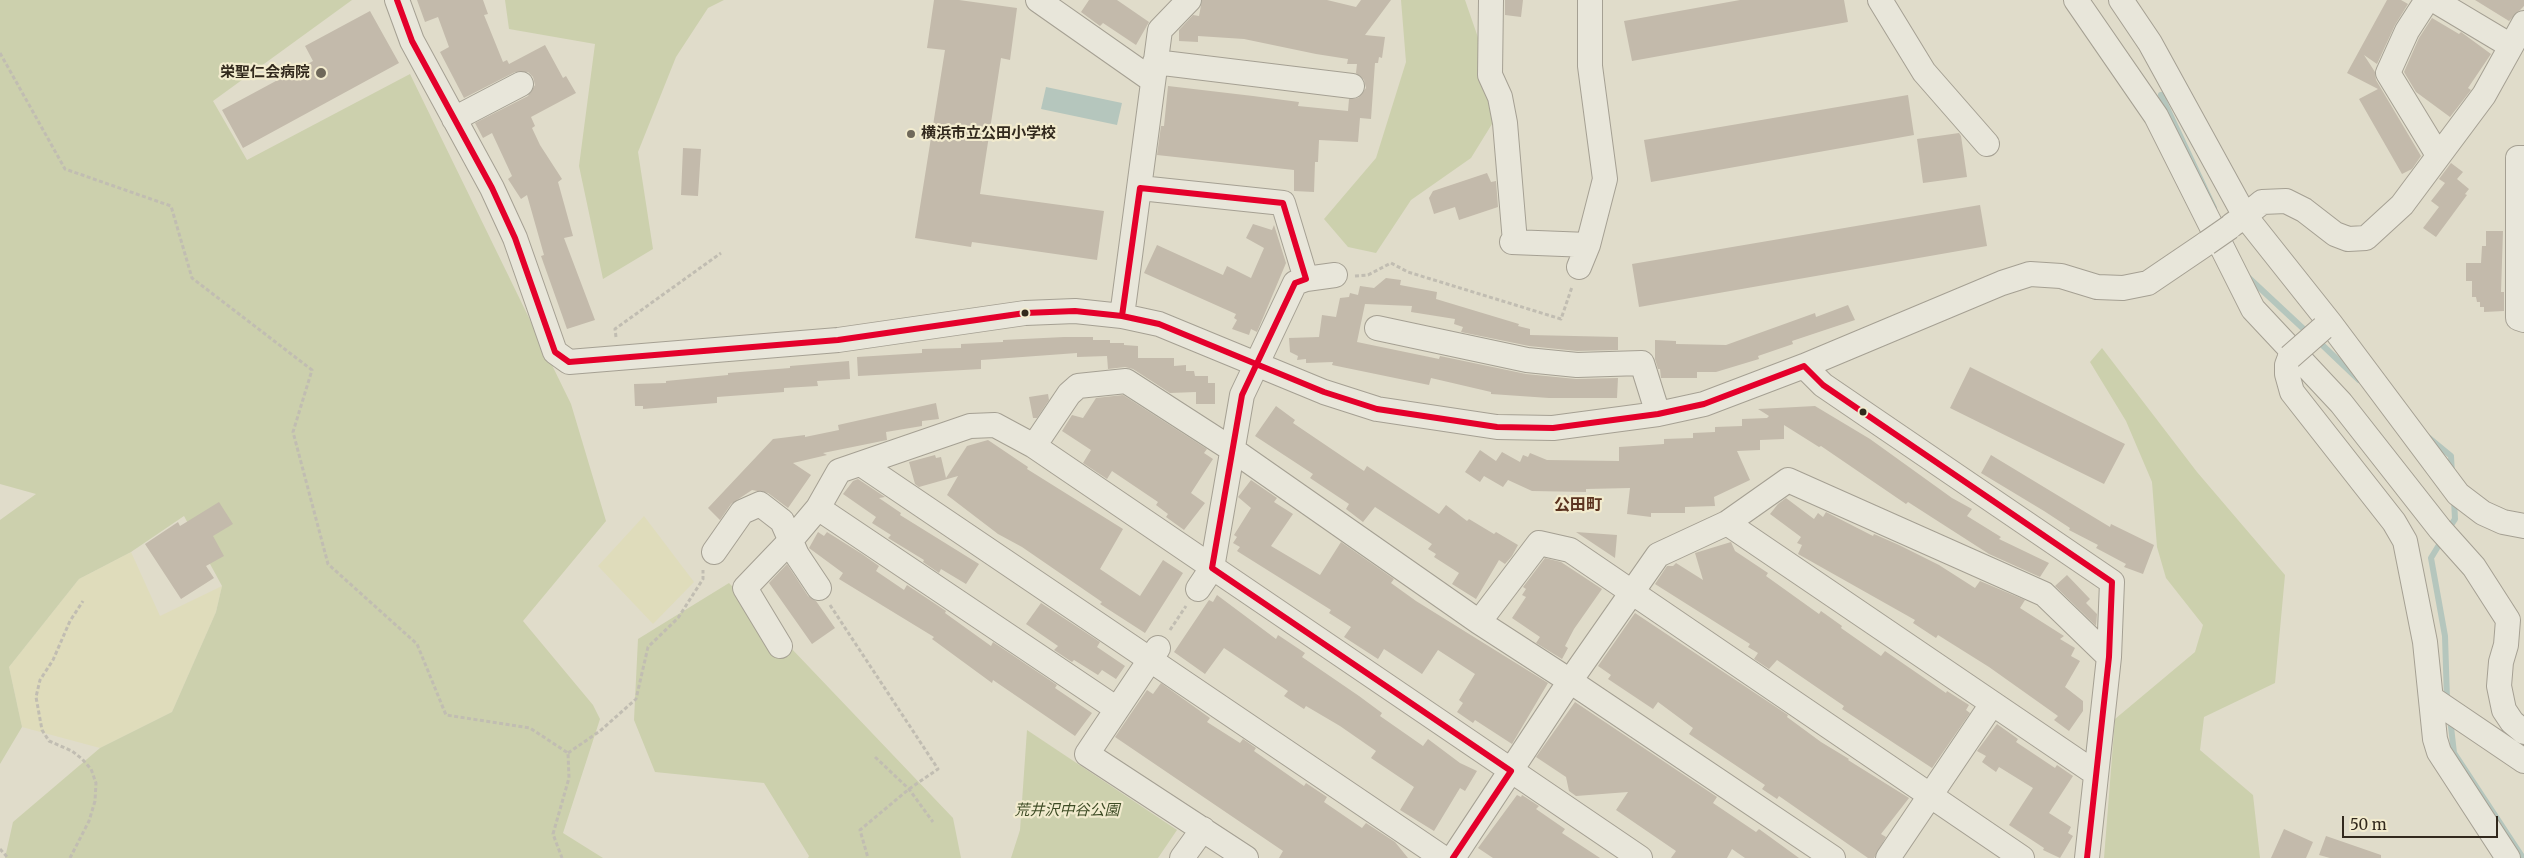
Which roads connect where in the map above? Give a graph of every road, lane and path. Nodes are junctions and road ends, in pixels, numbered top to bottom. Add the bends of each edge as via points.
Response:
1 (397, 0) edge
2 (1038, 0) edge
3 (1189, 0) edge
4 (1491, 0) edge
5 (1590, 0) edge
6 (1880, 0) edge
7 (2076, 0) edge
8 (2121, 0) edge
9 (2427, 0) edge
10 (2434, 0) edge
11 (2524, 23) edge
12 (2511, 46) junction
13 (0, 53) edge
14 (1154, 71) junction
15 (521, 84) dead end
16 (1352, 86) dead end
17 (454, 119) junction
18 (1987, 144) dead end
19 (2438, 155) junction
20 (2524, 158) edge
21 (1140, 188) junction
22 (2237, 221) junction
23 (1588, 245) junction
24 (721, 253) dead end
25 (1579, 267) dead end
26 (1342, 276) joint
27 (1306, 279) junction
28 (1564, 307) dead end
29 (1122, 316) junction
30 (2524, 320) edge
31 (2326, 326) junction
32 (1377, 328) dead end
33 (615, 329) dead end
34 (1257, 365) junction
35 (1804, 366) junction
36 (1658, 414) junction
37 (1034, 446) junction
38 (1233, 450) junction
39 (861, 464) junction
40 (818, 508) junction
41 (1727, 524) junction
42 (2524, 526) edge
43 (791, 540) junction
44 (714, 552) joint
45 (1212, 568) junction
46 (819, 588) joint
47 (1198, 589) joint
48 (1633, 591) junction
49 (83, 601) dead end
50 (1479, 622) junction
51 (780, 646) dead end
52 (2515, 649) edge
53 (1154, 654) junction
54 (2108, 657) junction
55 (1570, 680) junction
56 (2431, 698) junction
57 (1992, 704) junction
58 (1117, 709) junction
59 (2524, 732) edge
60 (568, 753) junction
61 (875, 757) dead end
62 (2524, 761) edge
63 (1511, 771) junction
64 (2096, 773) junction
65 (909, 789) junction
66 (1929, 796) junction
67 (934, 822) dead end
68 (1203, 829) junction
69 (0, 850) edge
70 (2497, 856) edge
71 (8, 858) edge
72 (70, 858) edge
73 (562, 858) edge
74 (868, 858) edge
75 (1182, 858) edge
76 (1246, 858) edge
77 (1443, 858) edge
78 (1453, 858) edge
79 (1640, 858) edge
80 (1833, 858) edge
81 (1888, 858) edge
82 (2022, 858) edge
83 (2087, 858) edge

1 - 17 street via 412,41
2 - 14 street
3 - 14 street via 1160,30
4 - 23 street via 1490,75 1500,97 1505,123 1513,242
5 - 23 street via 1590,66 1606,178
6 - 18 street via 1924,72
7 - 52 street via 2156,116 2253,309 2342,403 2440,529 2474,567 2508,620
8 - 22 street via 2150,43
9 - 19 street via 2407,31 2388,73
10 - 12 street
11 - 12 street
12 - 19 street via 2484,95
13 - 60 path via 65,169 171,206 192,278 312,370 293,432 328,564 417,644 446,715 530,728
14 - 16 street
14 - 21 street
15 - 17 street
17 - 29 street via 515,238 555,352 569,362 838,340 1025,314 1075,311
19 - 22 street via 2402,204 2366,238 2348,239 2335,234 2304,210 2286,201 2262,202
20 - 30 street via 2518,158 2518,318
21 - 27 street via 1284,204
21 - 29 street
22 - 31 street
22 - 35 street, bridge via 2148,283 2123,288 2097,287 2061,276 2030,274
23 - 25 street
24 - 33 path
26 - 27 street
26 - 28 path via 1368,275 1391,263 1408,272 1561,319
27 - 34 street via 1295,283
29 - 34 street via 1159,324
31 - 42 street via 2458,494 2484,513 2503,522
31 - 56 street, bridge via 2290,357 2287,374 2292,392 2394,522 2405,541 2425,642
32 - 36 street via 1527,360 1576,365 1642,363
34 - 36 street via 1377,409 1498,427 1553,428
34 - 38 street via 1242,395
35 - 36 street via 1704,404
35 - 54 street via 1823,385 2112,582
37 - 38 street via 1069,394 1078,386 1126,381
37 - 39 street via 995,424 970,426
37 - 45 street
38 - 45 street
38 - 50 street
39 - 40 street via 839,471
39 - 53 street
40 - 43 street
40 - 58 street
41 - 48 street via 1658,555
41 - 54 street via 1788,480 2044,594
41 - 57 street
43 - 44 street via 782,521 760,504 742,512
43 - 46 street
43 - 51 street via 745,588
44 - 60 path via 704,562 703,579 678,618 648,647 636,699 600,731
45 - 47 street
45 - 63 street
46 - 65 path via 938,770
47 - 53 path
48 - 50 street via 1570,550 1539,543
48 - 55 street
48 - 66 street
49 - 72 path via 40,680 36,698 42,730 49,741 82,759 91,769 96,783 90,821
50 - 55 street
52 - 59 street via 2501,662 2498,686 2504,710
53 - 58 street
53 - 77 street
54 - 64 street
55 - 63 street
55 - 80 street
56 - 62 street
56 - 70 street via 2439,752
57 - 64 street
57 - 66 street
58 - 68 street via 1086,754
60 - 73 path via 569,778 552,834
61 - 65 path
63 - 78 street
63 - 79 street
64 - 83 street
65 - 67 path
65 - 74 path via 860,830
66 - 81 street
66 - 82 street
68 - 75 street
68 - 76 street
69 - 71 path

